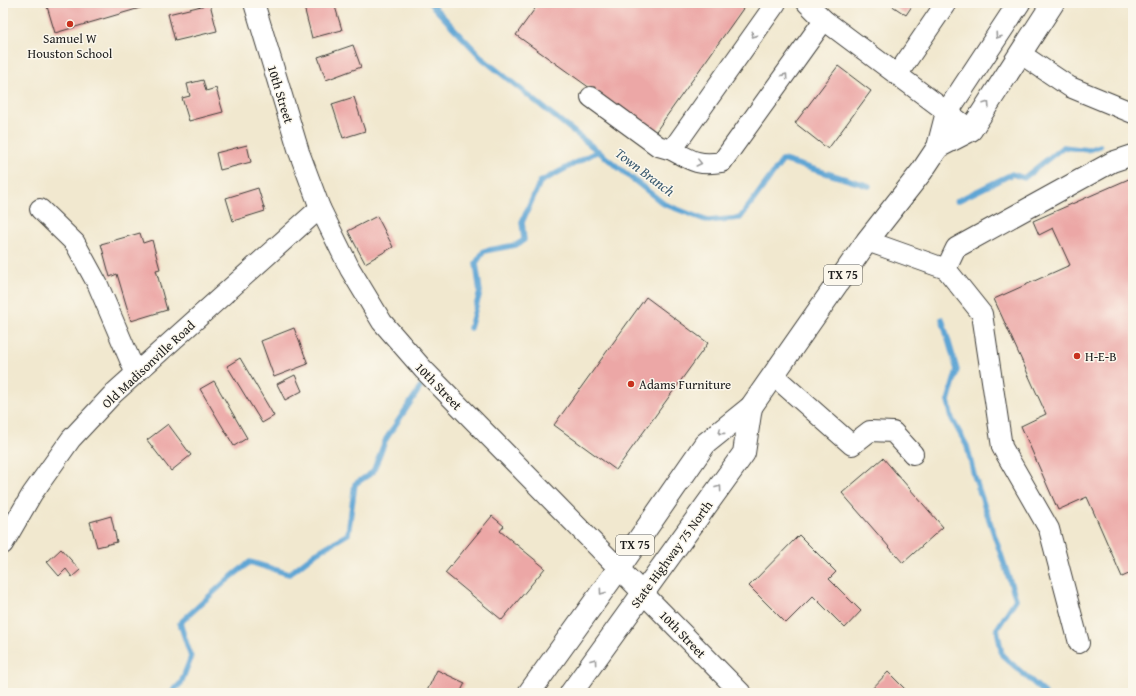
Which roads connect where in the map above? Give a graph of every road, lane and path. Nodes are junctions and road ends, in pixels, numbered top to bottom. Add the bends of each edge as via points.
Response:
1 (254, 3) edge
2 (776, 3) edge
3 (807, 3) edge
4 (946, 3) edge
5 (1019, 3) edge
6 (1053, 3) edge
7 (824, 20) junction
8 (1021, 54) junction
9 (897, 75) junction
10 (591, 97) dead end
11 (947, 112) junction
12 (1133, 113) edge
13 (971, 130) junction
14 (938, 147) junction
15 (672, 150) junction
16 (1133, 155) edge
17 (320, 208) junction
18 (40, 209) dead end
19 (867, 240) junction
20 (946, 269) junction
21 (136, 374) junction
22 (773, 374) junction
23 (751, 407) junction
24 (913, 454) dead end
25 (3, 544) edge
26 (619, 568) junction
27 (643, 593) junction
28 (1079, 643) dead end
29 (529, 693) edge
30 (571, 693) edge
31 (741, 693) edge

1 - 17 street, 10th Street via 299,152
2 -> 15 street
3 - 7 street
4 - 9 street
5 -> 11 main road, State Highway 75 North / TX 75
6 - 8 main road, State Highway 75 North / TX 75
7 - 9 street
15 -> 7 street via 691,161 707,165 722,162
8 - 12 street via 1070,87
13 -> 8 main road, State Highway 75 North / TX 75
9 - 11 street
10 - 15 street via 658,146
11 - 13 street
11 - 14 main road, State Highway 75 North / TX 75
13 - 14 main road, State Highway 75 North / TX 75
14 - 19 main road, State Highway 75 North / TX 75
16 - 20 street via 1112,162 956,248
17 - 21 street, Old Madisonville Road
17 - 26 street, 10th Street via 350,269 382,322 423,369
18 - 21 street via 76,243 98,285
19 - 20 street
19 - 22 main road, State Highway 75 North / TX 75
20 - 28 street via 982,314 1002,447 1049,529
21 - 25 street, Old Madisonville Road via 114,393 71,439 32,494
22 - 23 main road, State Highway 75 North / TX 75
22 - 24 street via 852,445 870,431 893,432
23 -> 26 main road, State Highway 75 North / TX 75 via 705,444
27 -> 23 main road, State Highway 75 North / TX 75 via 744,453
26 - 27 street, 10th Street
26 -> 29 main road, State Highway 75 North / TX 75
30 -> 27 main road, State Highway 75 North / TX 75
27 - 31 street, 10th Street

